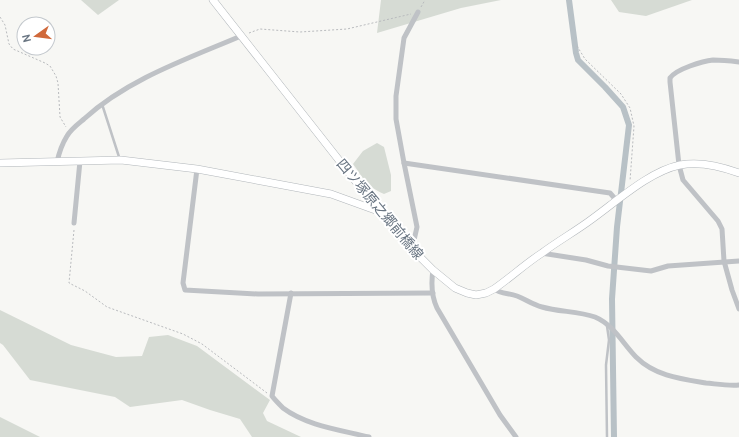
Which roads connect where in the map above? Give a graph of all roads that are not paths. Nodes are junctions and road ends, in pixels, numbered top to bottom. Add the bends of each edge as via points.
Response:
1 (213, 0) edge
2 (418, 12) road end
3 (241, 36) junction
4 (739, 62) edge
5 (102, 104) junction
6 (121, 160) junction
7 (80, 161) junction
8 (57, 162) junction
9 (0, 163) edge
10 (404, 163) junction
11 (679, 165) junction
12 (197, 169) junction
13 (739, 173) edge
14 (622, 197) junction
15 (379, 211) junction
16 (74, 223) road end
17 (412, 249) junction
18 (541, 254) junction
19 (724, 261) junction
20 (739, 261) edge
21 (433, 270) junction
22 (494, 289) junction
23 (291, 293) junction
24 (432, 293) junction
25 (739, 309) edge
26 (607, 325) junction
27 (739, 385) edge
28 (369, 437) edge
29 (516, 437) edge
30 (607, 437) edge

1 - 3 main road, 四ツ塚原之郷前橋線
2 - 10 street via 404,38 396,96 396,119
3 - 5 street via 158,72 124,89
3 - 15 main road, 四ツ塚原之郷前橋線
4 - 11 street via 705,62 675,73 670,78
5 - 6 lane
5 - 8 street via 70,132 60,149
6 - 7 main road
6 - 12 main road
7 - 8 main road
7 - 16 street
8 - 9 main road
10 - 14 street via 610,193
10 - 17 street via 417,227
11 - 13 main road, 四ツ塚原之郷前橋線 via 712,165
11 - 14 main road, 四ツ塚原之郷前橋線 via 655,174
11 - 19 street via 685,184 722,229
12 - 15 main road via 331,194
12 - 23 street via 183,283 185,290
14 - 18 main road, 四ツ塚原之郷前橋線
15 - 17 main road, 四ツ塚原之郷前橋線
17 - 21 main road, 四ツ塚原之郷前橋線
18 - 19 street via 586,260 608,266 651,270
18 - 22 main road, 四ツ塚原之郷前橋線
19 - 20 street
19 - 25 street
21 - 22 main road, 四ツ塚原之郷前橋線 via 455,288 467,293 486,293
21 - 24 street
22 - 26 street via 541,307 596,318
23 - 24 street
23 - 28 street via 272,396 283,408 298,416 317,424
24 - 29 street via 437,308 461,350
26 - 27 street via 618,334 636,358 665,375 729,386
26 - 30 lane

